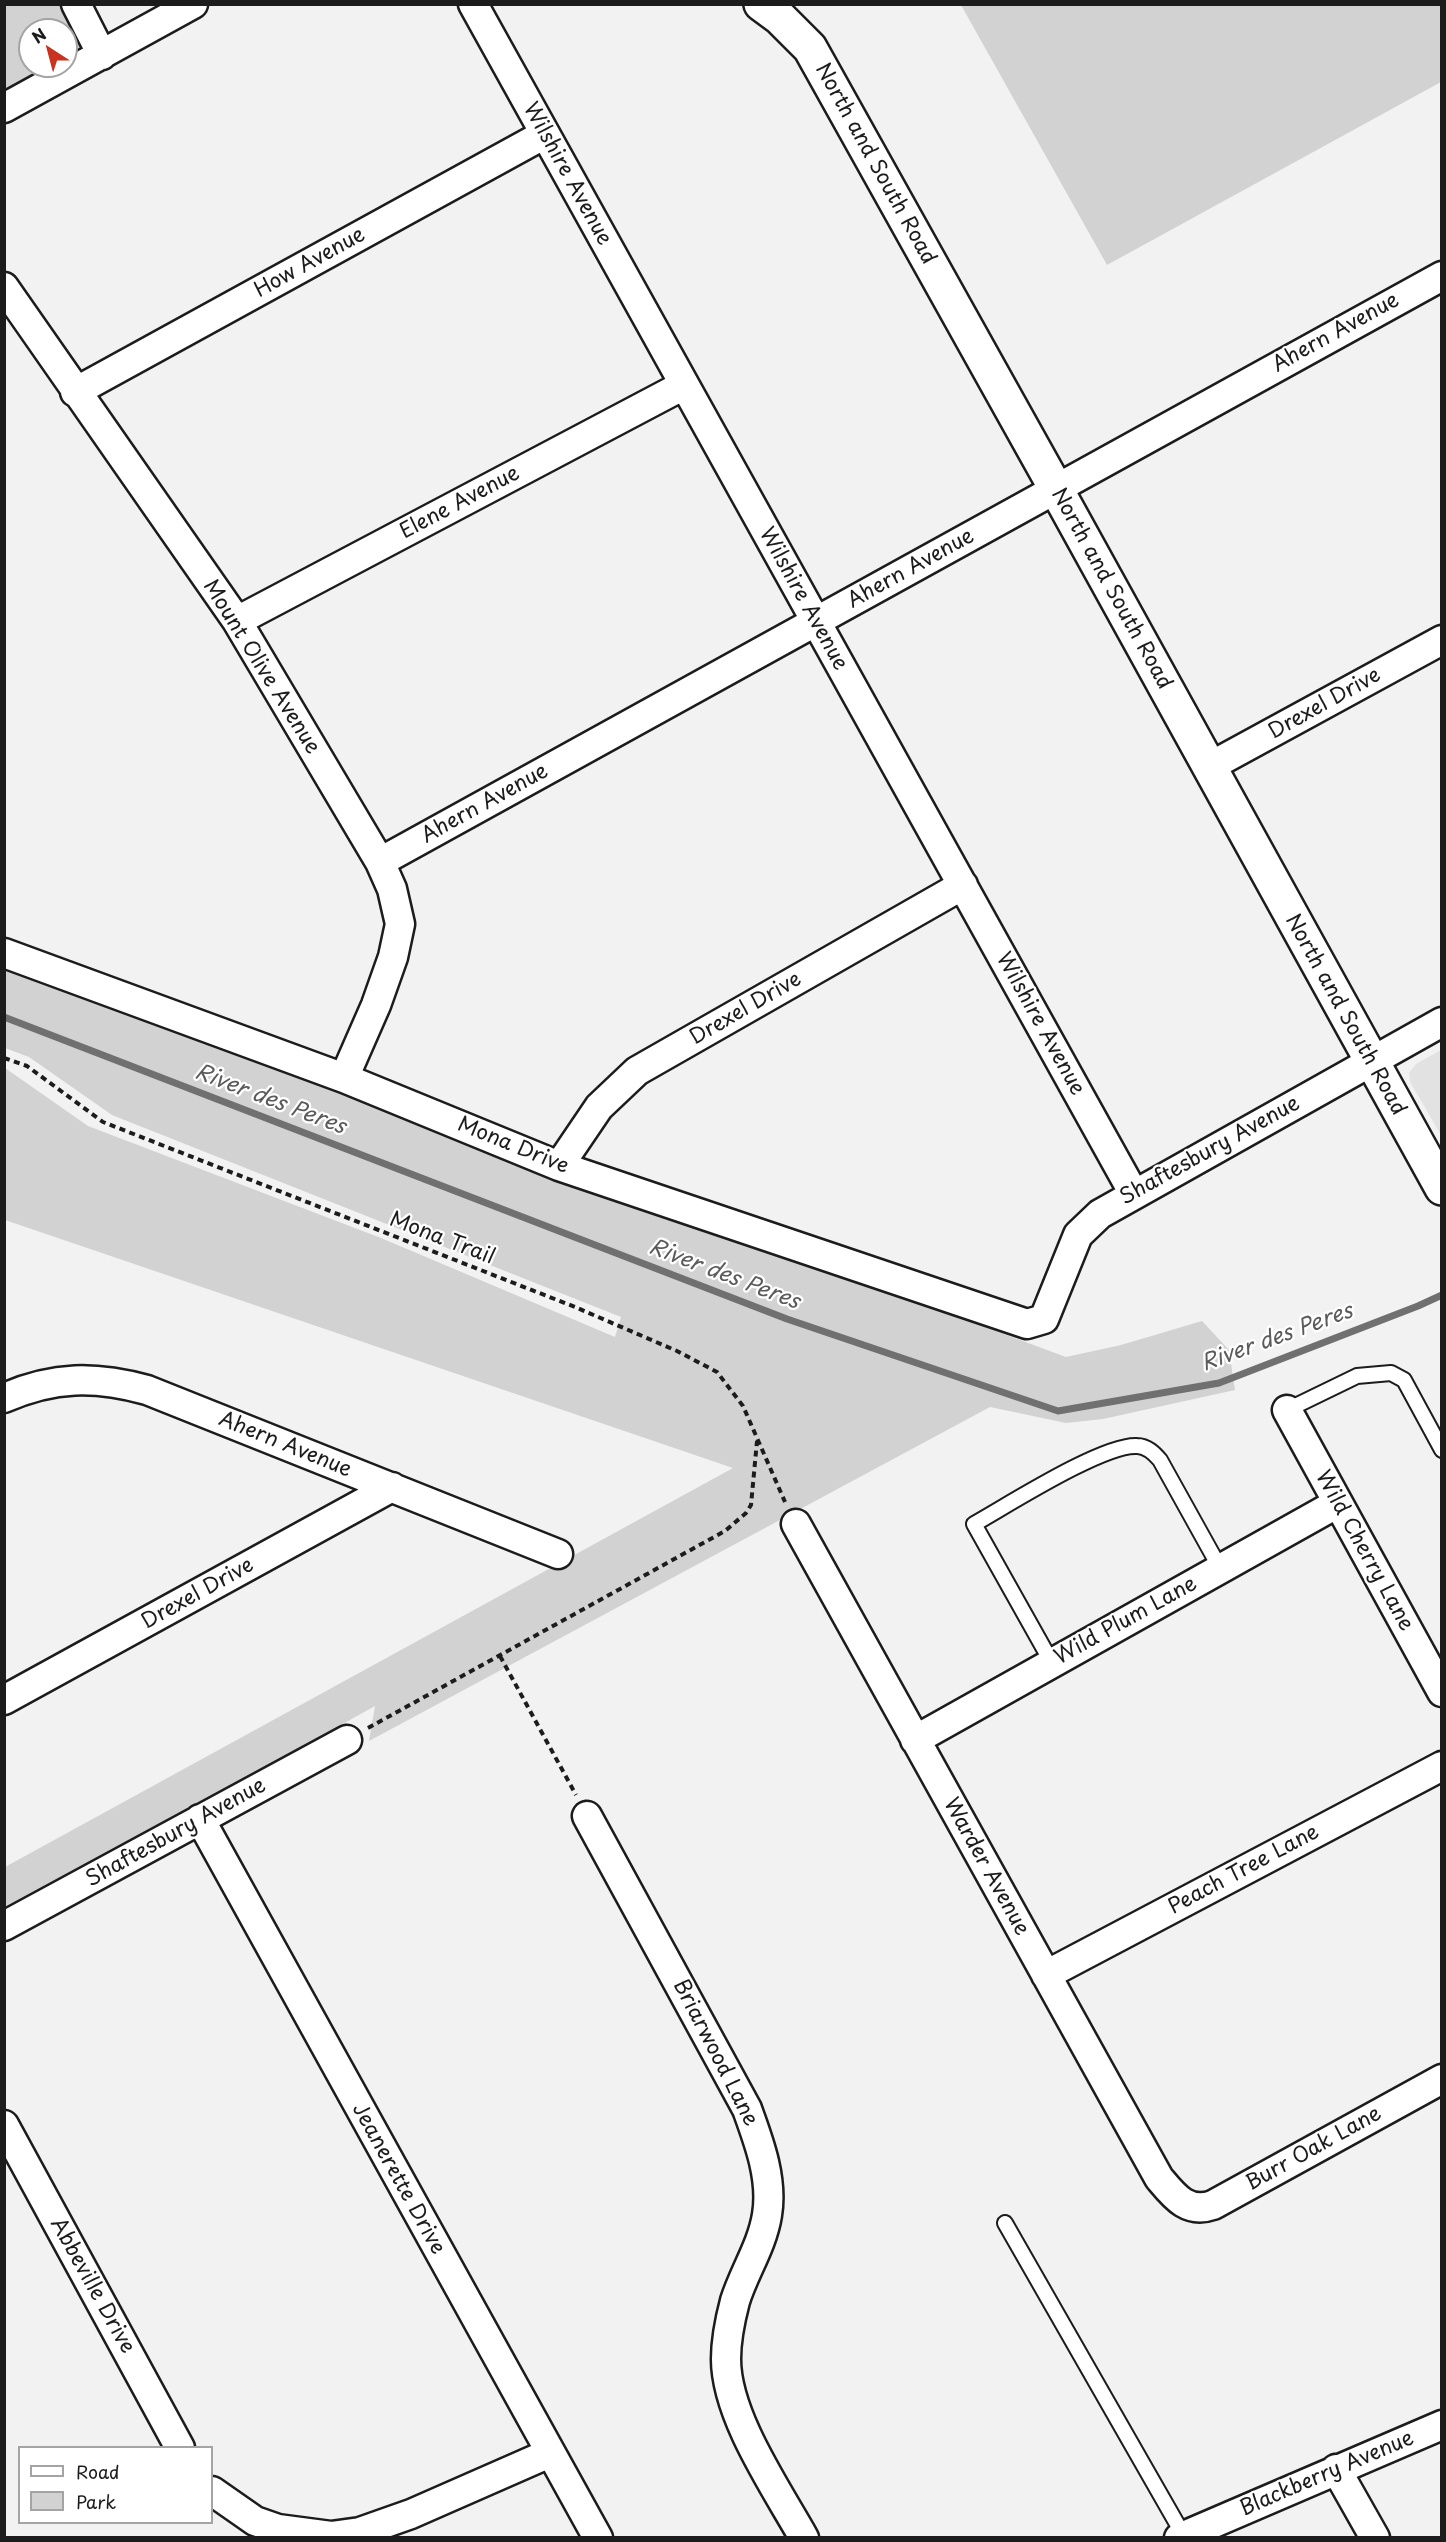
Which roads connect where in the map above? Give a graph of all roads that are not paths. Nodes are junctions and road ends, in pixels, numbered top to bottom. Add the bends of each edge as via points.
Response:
1 (76, 4) edge
2 (193, 4) edge
3 (472, 4) edge
4 (761, 4) edge
5 (102, 55) junction
6 (4, 108) edge
7 (545, 134) junction
8 (1442, 276) edge
9 (4, 287) edge
10 (684, 385) junction
11 (75, 392) junction
12 (1055, 487) junction
13 (237, 621) junction
14 (816, 622) junction
15 (1442, 640) edge
16 (1209, 767) junction
17 (380, 862) junction
18 (963, 885) junction
19 (4, 953) edge
20 (1442, 1022) edge
21 (1371, 1061) junction
22 (344, 1078) junction
23 (559, 1166) junction
24 (1442, 1188) edge
25 (1134, 1194) junction
26 (1027, 1324) joint
27 (4, 1398) edge
28 (1287, 1410) joint
29 (1442, 1450) edge
30 (392, 1487) junction
31 (1338, 1503) junction
32 (796, 1524) road end
33 (558, 1554) dead end
34 (1220, 1568) junction
35 (1052, 1663) junction
36 (1442, 1692) edge
37 (4, 1700) edge
38 (347, 1740) road end
39 (915, 1740) junction
40 (1442, 1766) edge
41 (587, 1816) road end
42 (200, 1820) junction
43 (4, 1926) edge
44 (1046, 1975) junction
45 (1442, 2079) edge
46 (4, 2125) edge
47 (1184, 2204) joint
48 (1005, 2223) dead end
49 (1442, 2425) edge
50 (179, 2446) edge
51 (550, 2453) junction
52 (1336, 2469) junction
53 (213, 2492) edge
54 (1181, 2537) edge
55 (598, 2538) edge
56 (804, 2538) edge
57 (1375, 2538) edge

1 - 5 street
2 - 5 street
3 - 7 street, Wilshire Avenue
4 - 12 street, North and South Road via 810,48
5 - 6 street
7 - 10 street, Wilshire Avenue
7 - 11 street, How Avenue
8 - 12 street, Ahern Avenue
9 - 11 street, Mount Olive Avenue
10 - 13 street, Elene Avenue
10 - 14 street, Wilshire Avenue
11 - 13 street, Mount Olive Avenue
12 - 14 street, Ahern Avenue
12 - 16 street, North and South Road
13 - 17 street, Mount Olive Avenue
14 - 17 street, Ahern Avenue
14 - 18 street, Wilshire Avenue
15 - 16 street, Drexel Drive
16 - 21 street, North and South Road
17 - 22 street, Mount Olive Avenue via 400,924 376,1005
18 - 23 street, Drexel Drive via 638,1071 599,1107
18 - 25 street, Wilshire Avenue
19 - 22 street, Mona Drive
20 - 21 street, Shaftesbury Avenue
21 - 24 street, North and South Road
21 - 25 street, Shaftesbury Avenue
22 - 23 street, Mona Drive
23 - 26 street, Mona Drive
25 - 26 street, Shaftesbury Avenue via 1100,1214 1078,1235 1044,1319
27 - 30 street, Ahern Avenue via 40,1384 79,1379 119,1383 147,1390
28 - 29 lane via 1357,1376 1391,1373 1404,1380
28 - 31 street, Wild Cherry Lane
30 - 33 street, Ahern Avenue
30 - 37 street, Drexel Drive
31 - 34 street, Wild Plum Lane
31 - 36 street, Wild Cherry Lane
32 - 39 street, Warder Avenue
34 - 35 street, Wild Plum Lane
34 - 35 lane via 1160,1460 1150,1450 1137,1446 1100,1455 974,1524
35 - 39 street, Wild Plum Lane
38 - 42 street, Shaftesbury Avenue
39 - 44 street, Warder Avenue
40 - 44 street, Peach Tree Lane
41 - 56 street, Briarwood Lane via 747,2109 760,2144 767,2182 767,2215 735,2300 726,2361 736,2413
42 - 43 street, Shaftesbury Avenue
42 - 51 street, Jeanerette Drive
44 - 47 street, Warder Avenue via 1159,2178
45 - 47 street, Burr Oak Lane via 1213,2205 1204,2208
46 - 50 street, Abbeville Drive
48 - 54 lane
49 - 52 street, Blackberry Avenue
51 - 53 street via 411,2514 360,2532 331,2536 278,2529 255,2521
51 - 55 street, Jeanerette Drive
52 - 54 street, Blackberry Avenue
52 - 57 street

